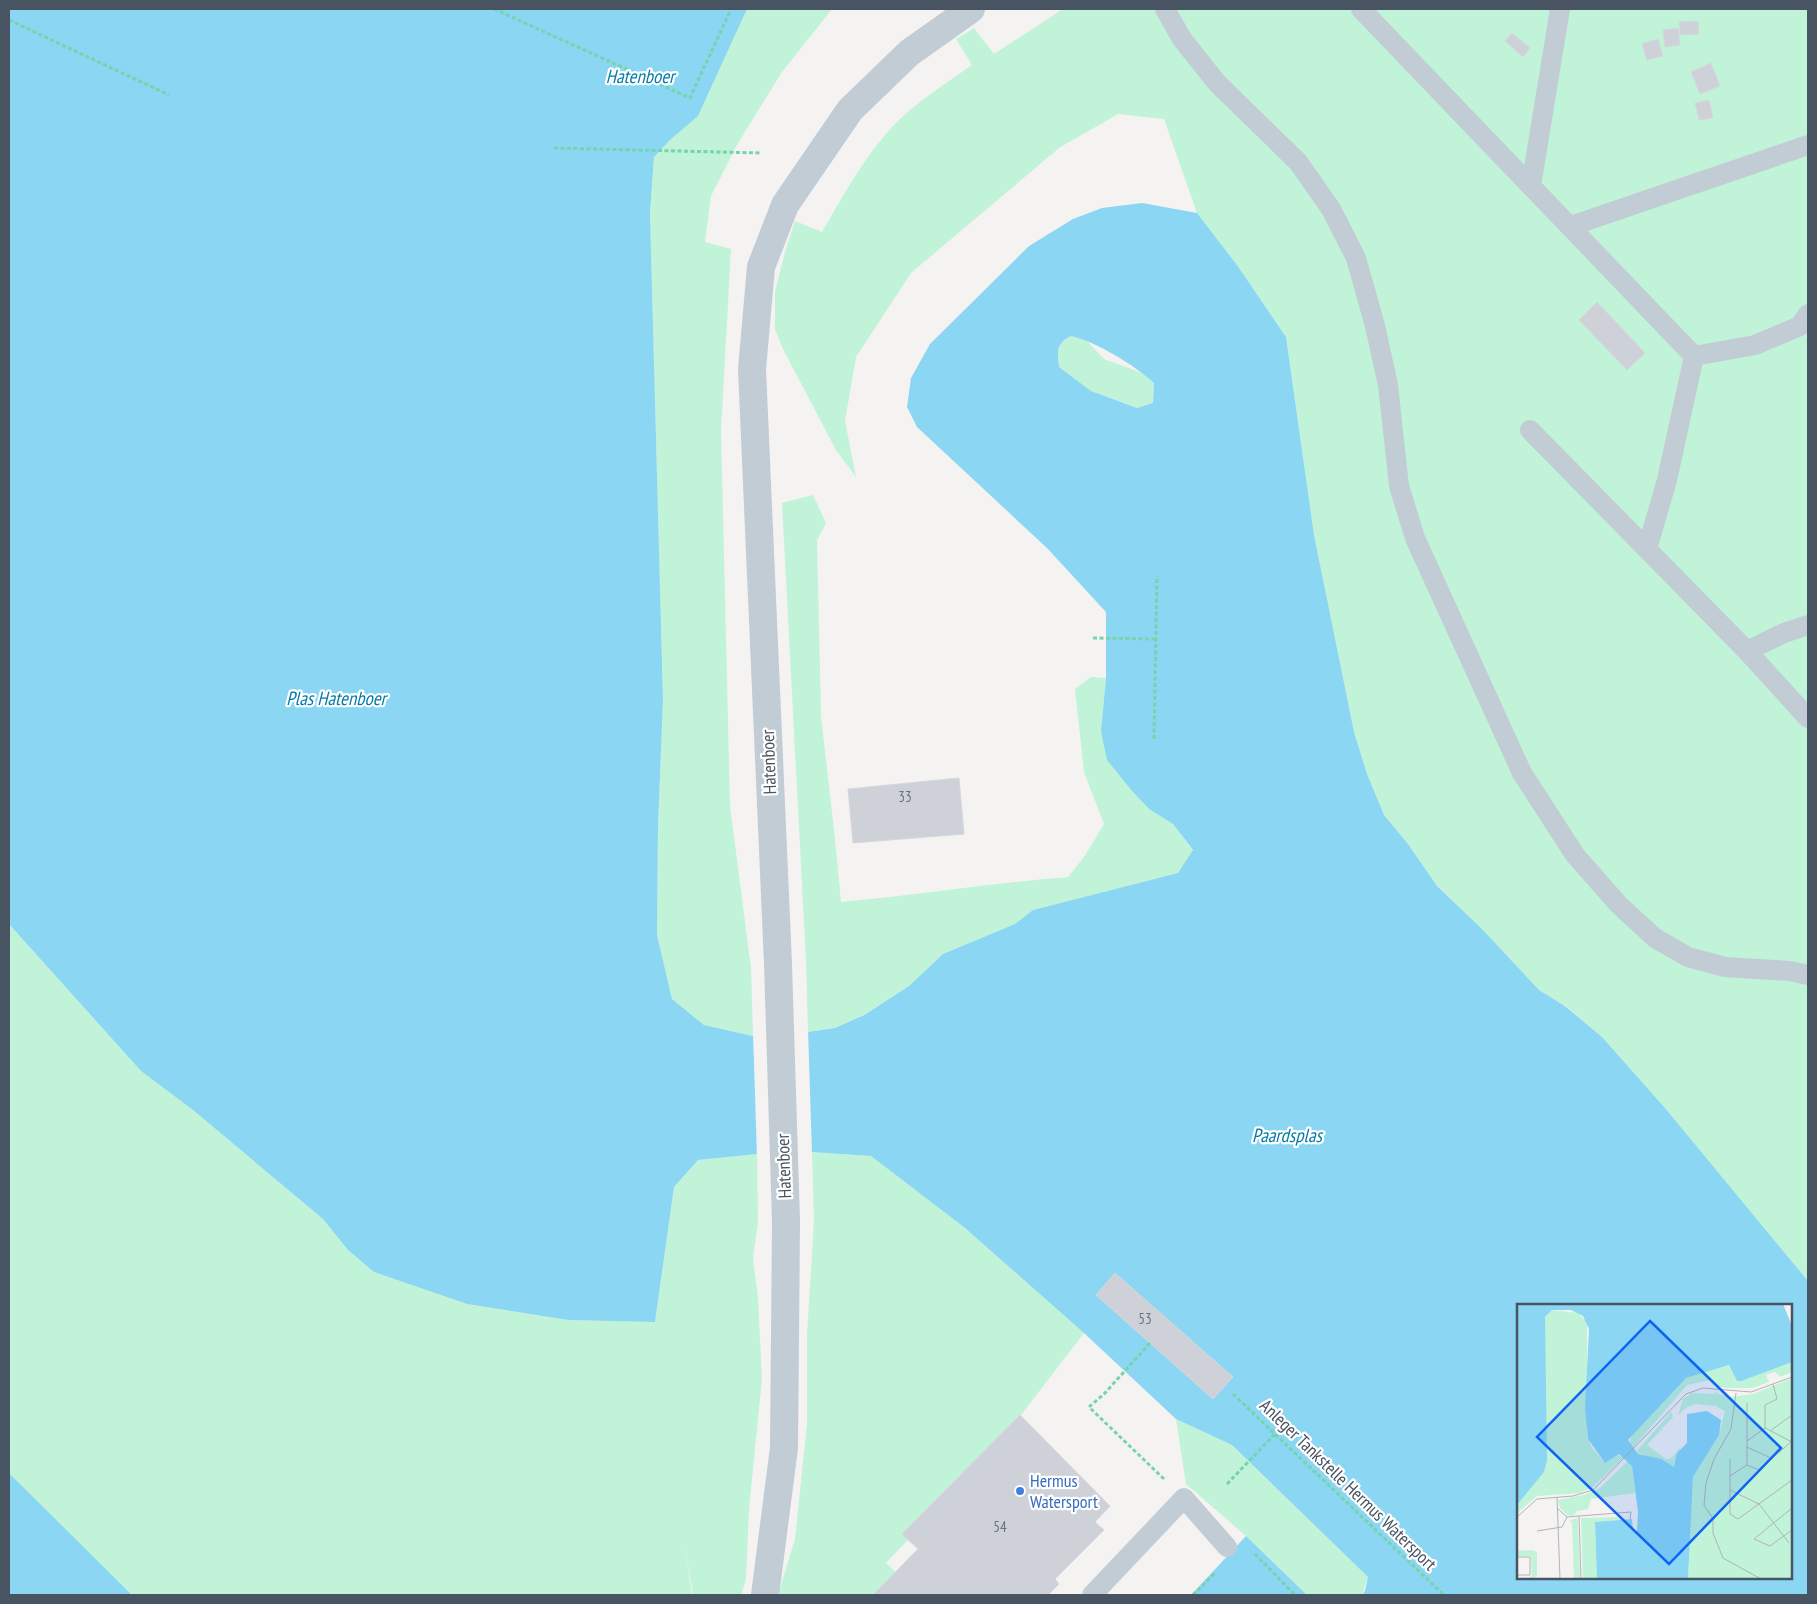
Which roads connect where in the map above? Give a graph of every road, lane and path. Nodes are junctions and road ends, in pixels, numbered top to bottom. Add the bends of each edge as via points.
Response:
1 (494, 9) edge
2 (731, 9) edge
3 (971, 9) edge
4 (1165, 9) edge
5 (1360, 9) edge
6 (1560, 9) edge
7 (9, 20) edge
8 (169, 95) dead end
9 (1808, 145) edge
10 (554, 148) dead end
11 (761, 153) dead end
12 (1531, 186) junction
13 (1571, 226) junction
14 (1808, 314) edge
15 (1694, 356) junction
16 (1530, 430) dead end
17 (1647, 549) junction
18 (1157, 576) dead end
19 (1808, 625) edge
20 (1093, 638) dead end
21 (1156, 639) junction
22 (1747, 651) junction
23 (1808, 718) edge
24 (1154, 739) dead end
25 (1808, 975) edge
26 (1150, 1343) dead end
27 (1233, 1394) dead end
28 (1275, 1434) junction
29 (1227, 1484) dead end
30 (1184, 1498) junction
31 (1227, 1547) dead end
32 (1251, 1549) dead end
33 (1218, 1570) dead end
34 (765, 1595) edge
35 (1092, 1595) edge
36 (1193, 1595) edge
37 (1295, 1595) edge
38 (1444, 1595) edge

1 - 2 path via 690,98
3 - 34 street, Hatenboer via 908,53 850,110 785,205 761,267 752,369 786,1222 784,1448
4 - 25 lane via 1182,39 1217,83 1298,162 1331,209 1356,258 1388,385 1399,486 1415,538 1522,773 1575,855 1619,905 1655,938 1688,957 1725,968
5 - 12 lane
6 - 12 lane
7 - 8 path
9 - 13 lane
10 - 11 path
12 - 13 lane
13 - 15 lane
14 - 15 lane via 1800,326 1755,345
15 - 17 lane via 1667,480
16 - 17 lane
17 - 22 lane
18 - 21 path
19 - 22 lane
20 - 21 path
21 - 24 path
22 - 23 lane
26 - 30 path via 1089,1407
27 - 28 path, Anleger Tankstelle Hermus Watersport
28 - 29 path
28 - 38 path, Anleger Tankstelle Hermus Watersport
30 - 31 lane
30 - 35 lane
32 - 37 path
33 - 36 path

